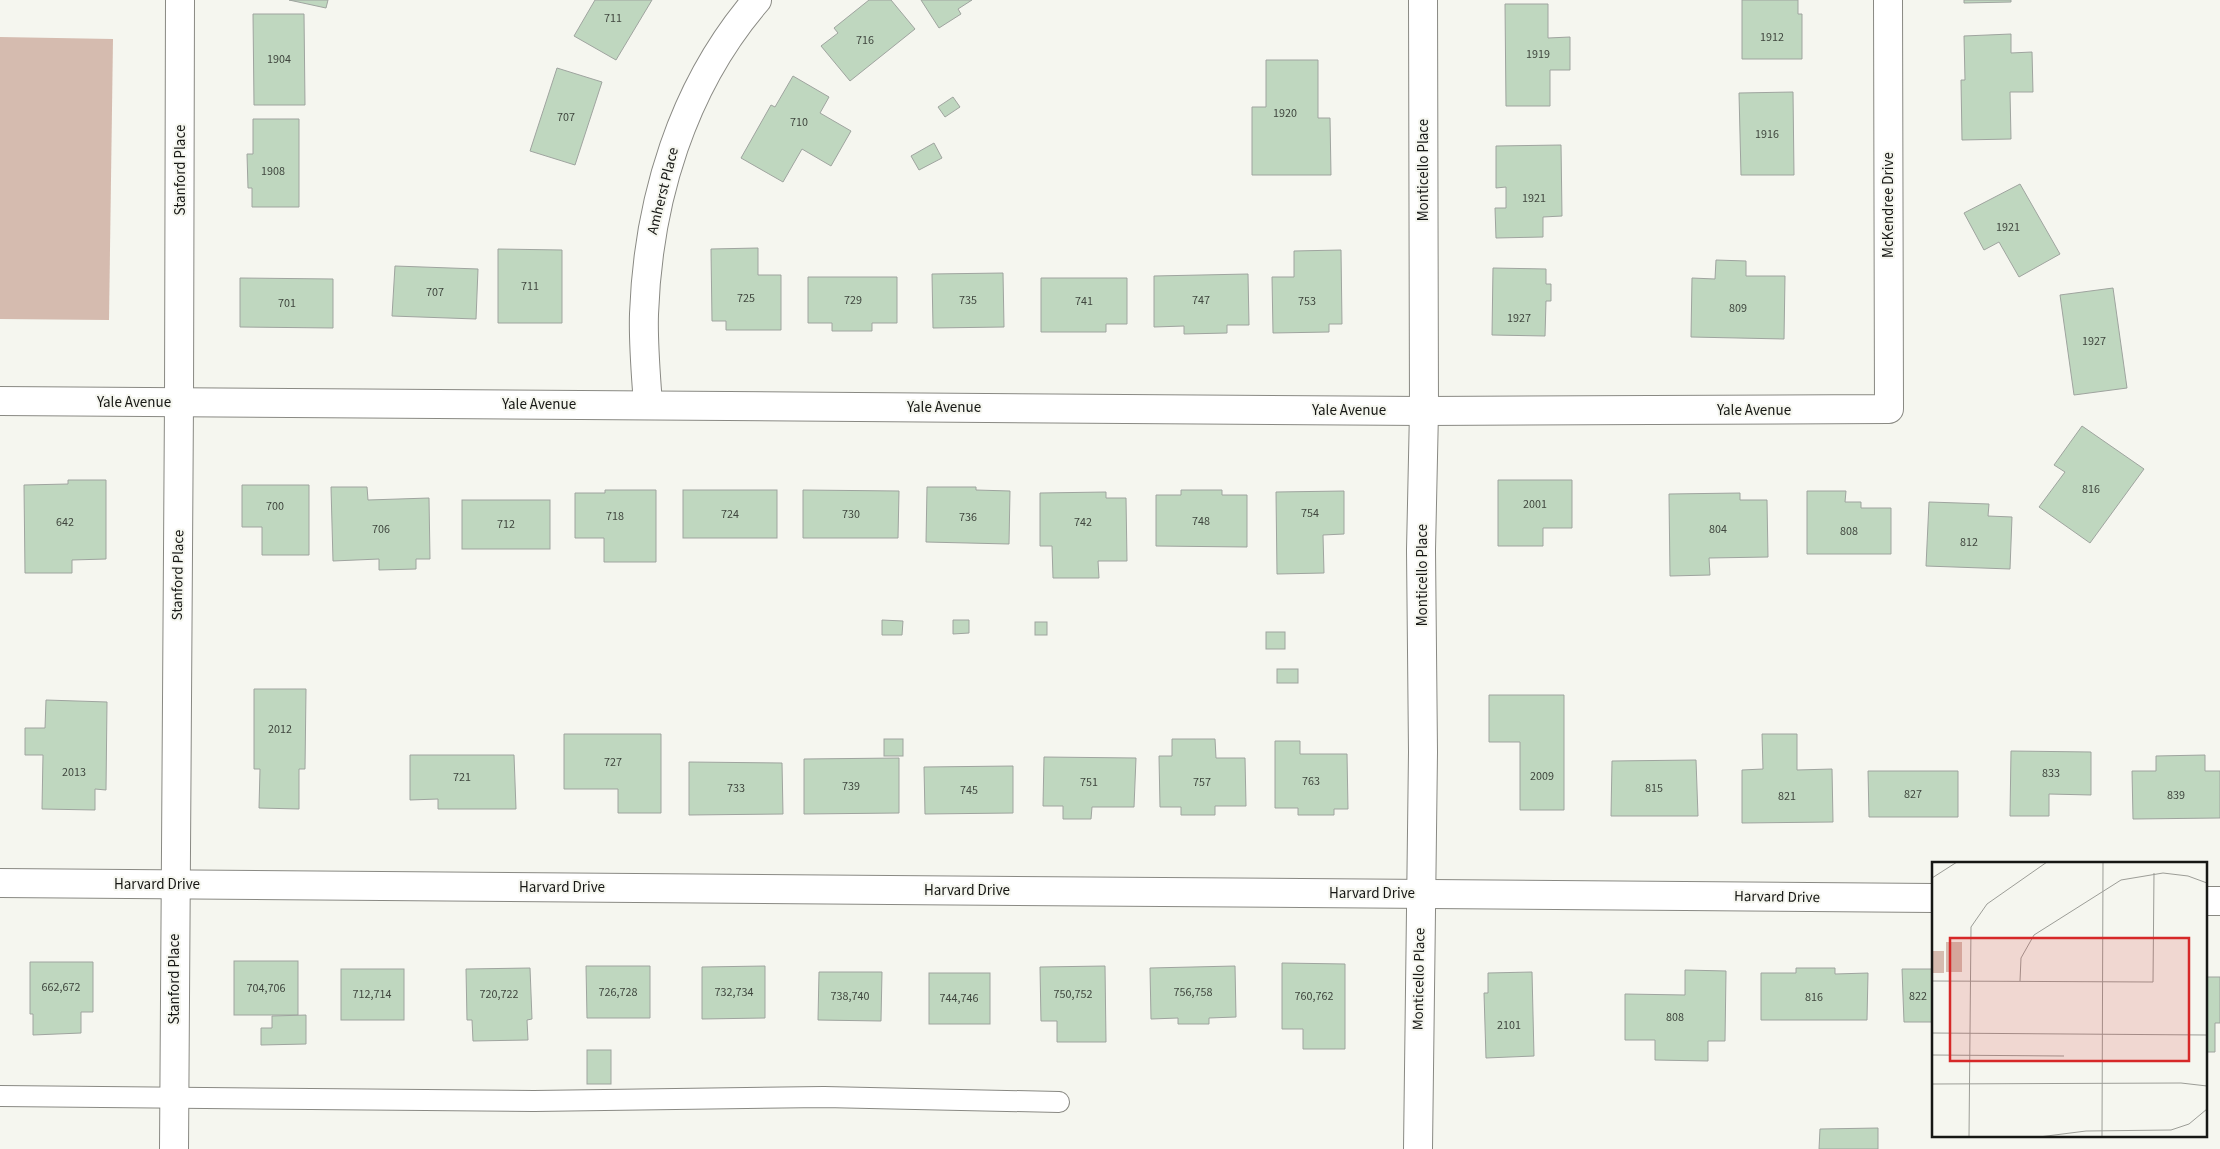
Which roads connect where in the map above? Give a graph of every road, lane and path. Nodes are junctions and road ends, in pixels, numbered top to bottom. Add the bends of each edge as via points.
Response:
1 (180, 0) edge
2 (757, 0) edge
3 (1423, 0) edge
4 (1888, 0) edge
5 (0, 401) edge
6 (179, 402) junction
7 (648, 405) junction
8 (1889, 409) joint
9 (1424, 411) junction
10 (0, 883) edge
11 (174, 884) junction
12 (1420, 893) junction
13 (1932, 898) edge
14 (0, 1096) edge
15 (174, 1097) junction
16 (1059, 1102) dead end
17 (174, 1149) edge
18 (1418, 1149) edge

1 - 6 street, Stanford Place
2 - 7 street, Amherst Place via 738,22 703,79 678,134 661,190 648,256 644,316
3 - 9 street, Monticello Place
4 - 8 street, McKendree Drive
5 - 6 street, Yale Avenue
6 - 7 street, Yale Avenue
6 - 11 street, Stanford Place
7 - 9 street, Yale Avenue
8 - 9 street, Yale Avenue
9 - 12 street, Monticello Place
10 - 11 street, Harvard Drive
11 - 12 street, Harvard Drive
11 - 15 street, Stanford Place
12 - 13 street, Harvard Drive
12 - 18 street, Monticello Place
14 - 15 lane
15 - 16 lane via 534,1101 824,1097
15 - 17 street, Stanford Place

